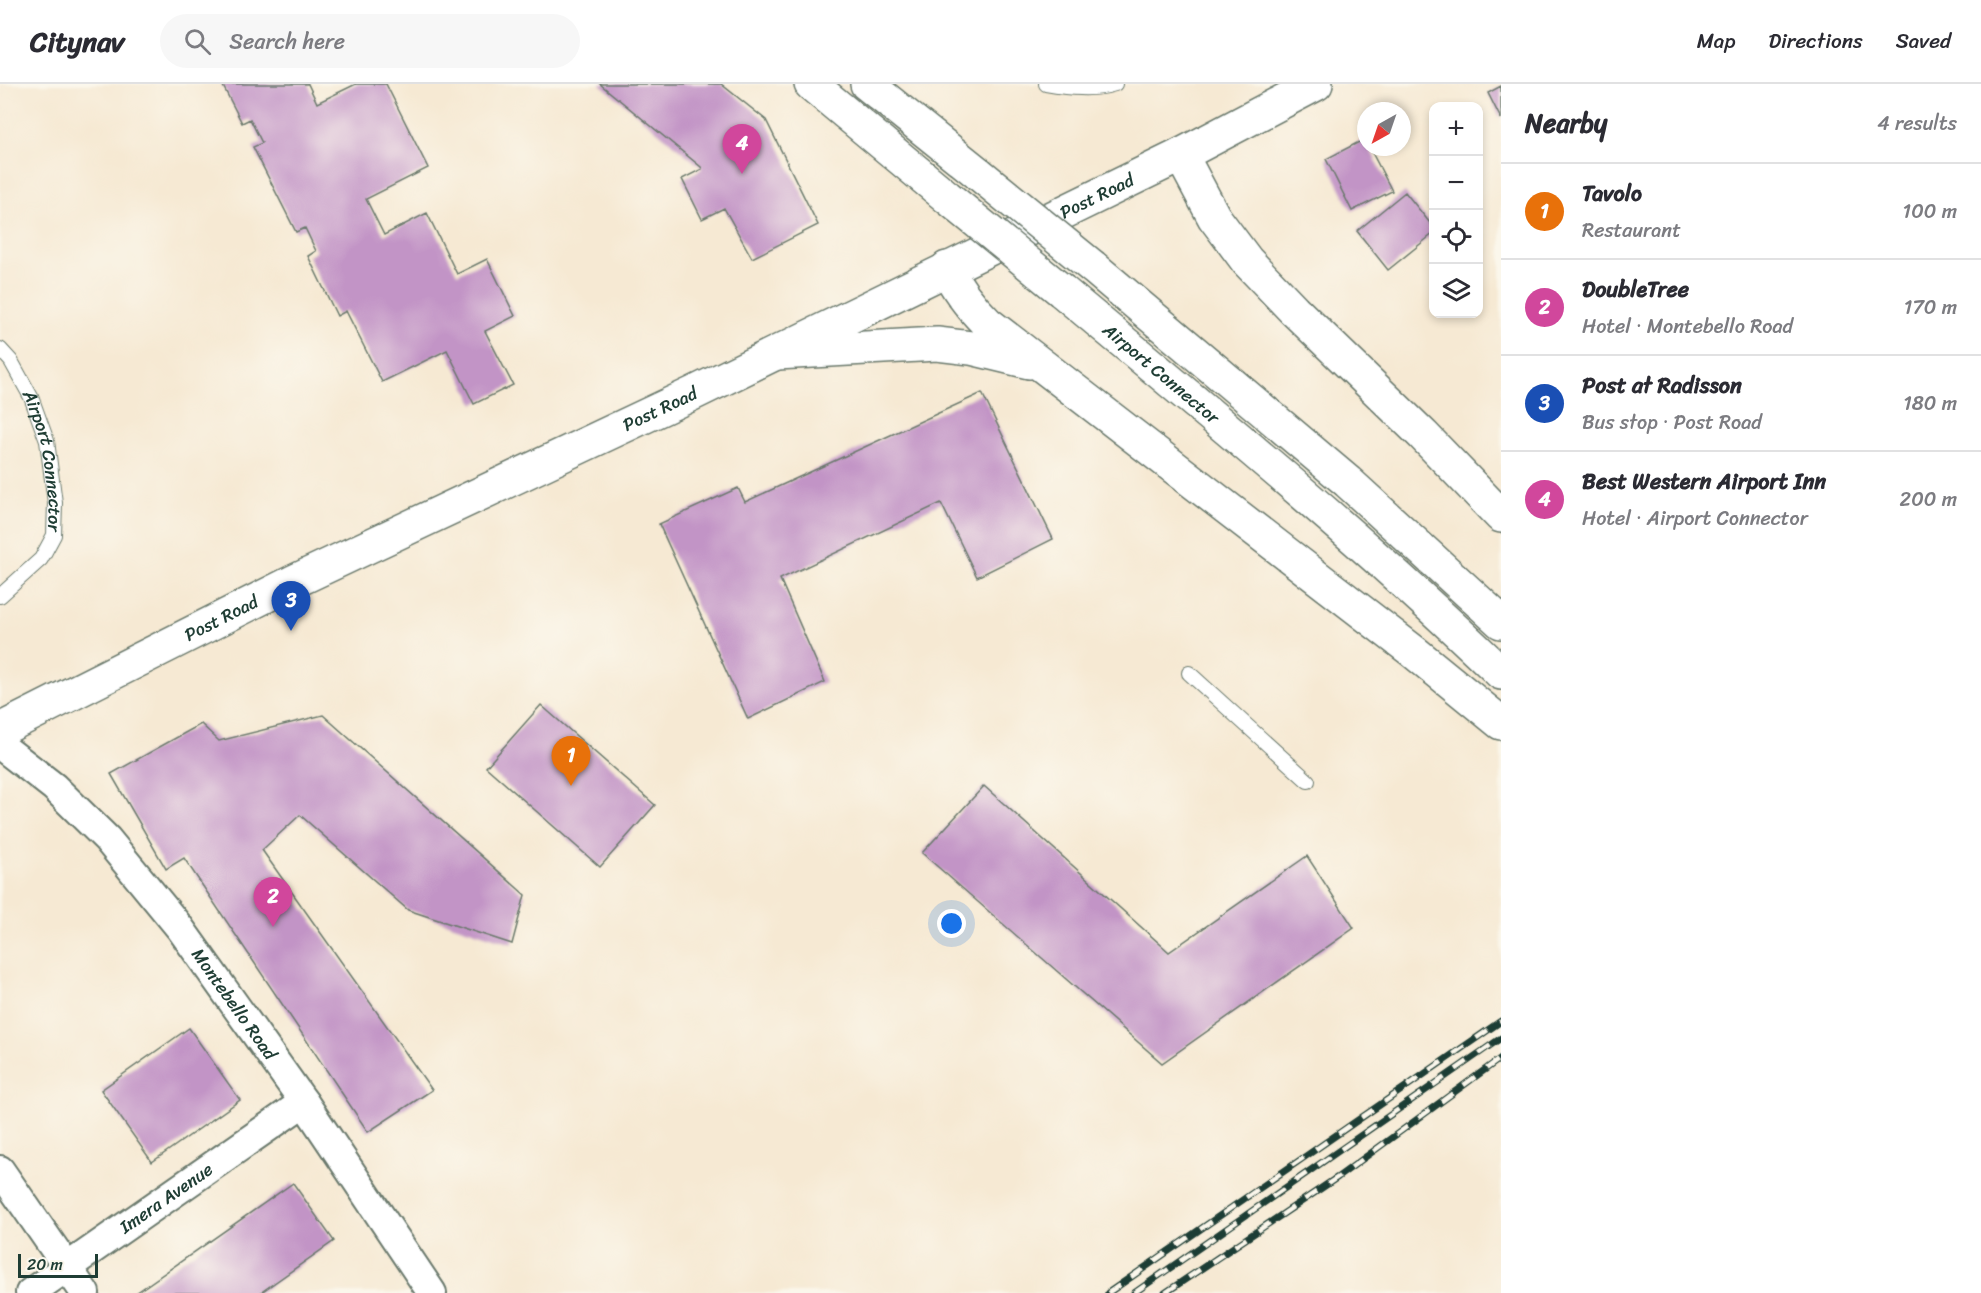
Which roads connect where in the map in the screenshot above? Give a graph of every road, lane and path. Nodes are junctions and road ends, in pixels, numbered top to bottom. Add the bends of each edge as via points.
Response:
1 (811, 84) edge
2 (867, 84) edge
3 (876, 84) edge
4 (1046, 84) edge
5 (1115, 84) edge
6 (1316, 84) edge
7 (903, 112) junction
8 (1181, 155) junction
9 (947, 268) junction
10 (0, 349) edge
11 (777, 353) junction
12 (1042, 366) junction
13 (1501, 516) edge
14 (0, 596) edge
15 (1501, 622) edge
16 (1189, 673) dead end
17 (1501, 673) edge
18 (1501, 723) edge
19 (0, 730) edge
20 (0, 745) edge
21 (1308, 781) dead end
22 (304, 1102) junction
23 (0, 1170) edge
24 (67, 1267) junction
25 (30, 1293) edge
26 (86, 1293) edge
27 (432, 1293) edge

1 - 17 main road, Airport Connector, bridge via 1314,501
2 - 7 main road, Airport Connector
3 - 7 main road
4 - 5 lane via 1071,88
6 - 8 main road, Post Road
7 - 15 main road, Airport Connector, bridge via 1348,482
8 - 9 main road, Post Road
8 - 13 main road via 1214,217 1247,261
9 - 11 main road, Post Road
9 - 12 main road via 975,311
10 - 14 lane, Airport Connector via 31,397 47,441 55,503 54,535 41,559
11 - 12 main road via 938,345 971,348
11 - 19 main road, Post Road via 293,582
12 - 18 main road
16 - 21 lane
20 - 22 street, Montebello Road via 54,787 129,864 180,927
22 - 24 street, Imera Avenue
22 - 27 street, Montebello Road
23 - 24 street
24 - 25 street, Imera Avenue
24 - 26 street

